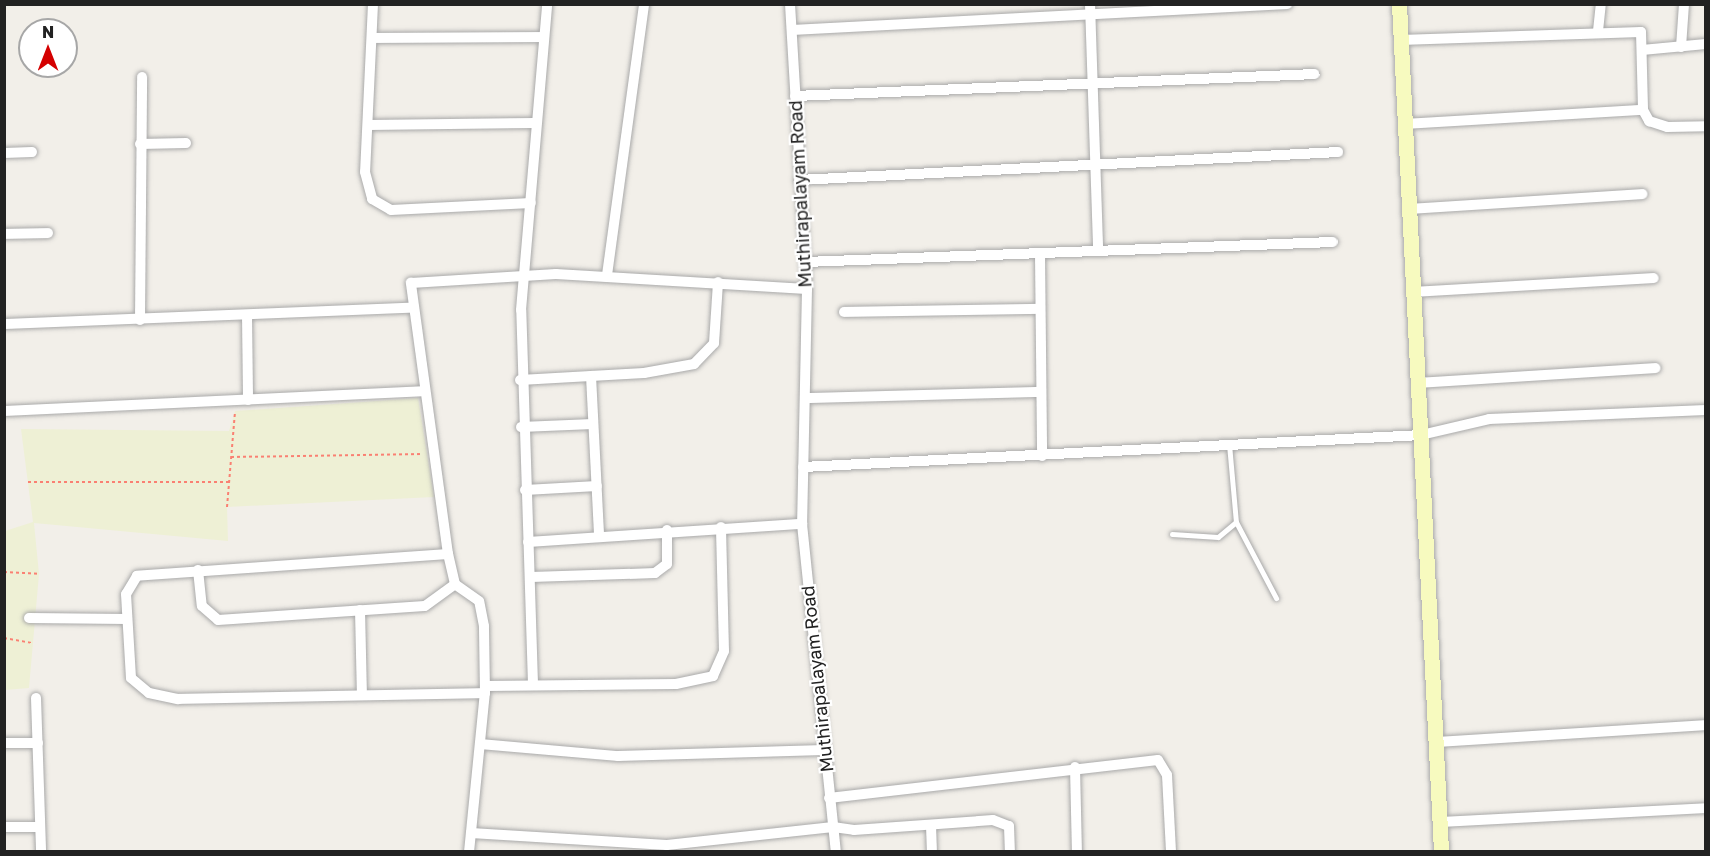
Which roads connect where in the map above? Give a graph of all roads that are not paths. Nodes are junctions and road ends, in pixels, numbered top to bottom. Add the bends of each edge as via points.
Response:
1 (374, 4) edge
2 (547, 4) edge
3 (644, 4) edge
4 (790, 4) edge
5 (1287, 4) edge
6 (1400, 4) edge
7 (1601, 4) edge
8 (1684, 4) edge
9 (1090, 10) edge
10 (792, 30) junction
11 (1598, 31) junction
12 (372, 38) junction
13 (544, 38) junction
14 (1400, 40) junction
15 (1706, 44) edge
16 (1681, 46) junction
17 (1642, 50) junction
18 (1315, 74) dead end
19 (142, 77) dead end
20 (1094, 86) junction
21 (795, 96) junction
22 (1643, 110) junction
23 (535, 123) junction
24 (1405, 124) junction
25 (368, 125) junction
26 (1706, 126) edge
27 (186, 143) dead end
28 (140, 144) junction
29 (32, 152) dead end
30 (1338, 152) dead end
31 (4, 153) edge
32 (1096, 167) junction
33 (800, 180) junction
34 (1643, 194) dead end
35 (531, 203) junction
36 (1410, 209) junction
37 (48, 233) dead end
38 (4, 234) edge
39 (1333, 242) dead end
40 (1098, 251) junction
41 (1040, 254) junction
42 (805, 262) junction
43 (523, 274) junction
44 (607, 276) junction
45 (1654, 278) dead end
46 (718, 282) junction
47 (807, 289) junction
48 (1413, 292) junction
49 (410, 308) junction
50 (1040, 309) junction
51 (844, 312) dead end
52 (247, 315) junction
53 (140, 320) junction
54 (4, 324) edge
55 (1656, 368) dead end
56 (591, 376) junction
57 (520, 380) junction
58 (1418, 383) junction
59 (423, 391) junction
60 (1040, 392) junction
61 (806, 398) junction
62 (248, 400) junction
63 (1706, 410) edge
64 (4, 411) edge
65 (593, 424) junction
66 (521, 427) junction
67 (1421, 435) junction
68 (1229, 444) junction
69 (1042, 456) junction
70 (803, 467) junction
71 (597, 486) junction
72 (525, 490) junction
73 (1236, 522) junction
74 (802, 524) junction
75 (721, 527) junction
76 (667, 530) junction
77 (1172, 534) dead end
78 (599, 536) junction
79 (528, 542) junction
80 (448, 554) junction
81 (198, 570) junction
82 (531, 577) junction
83 (455, 584) junction
84 (1276, 598) dead end
85 (360, 610) junction
86 (29, 618) dead end
87 (127, 619) junction
88 (533, 684) junction
89 (486, 690) junction
90 (362, 695) junction
91 (36, 698) dead end
92 (1706, 725) edge
93 (1438, 742) junction
94 (4, 743) edge
95 (38, 743) junction
96 (480, 744) junction
97 (824, 750) junction
98 (1075, 767) junction
99 (830, 798) junction
100 (1706, 808) edge
101 (1441, 822) junction
102 (931, 825) junction
103 (4, 827) edge
104 (40, 827) junction
105 (833, 827) junction
106 (471, 833) junction
107 (41, 852) edge
108 (469, 852) edge
109 (836, 852) edge
110 (932, 852) edge
111 (1010, 852) edge
112 (1077, 852) edge
113 (1171, 852) edge
114 (1441, 852) edge

1 - 12 street
2 - 13 street
3 - 44 street
4 - 10 street, Muthirapalayam Road
5 - 9 street
6 - 14 street
7 - 11 street
8 - 16 street
9 - 10 street
9 - 20 street
10 - 21 street, Muthirapalayam Road
11 - 14 street
11 - 17 street via 1641,32
12 - 13 street
12 - 25 street
13 - 23 street
14 - 24 street
15 - 16 street
16 - 17 street
17 - 22 street
18 - 20 street
19 - 28 street
20 - 21 street
20 - 32 street
21 - 33 street, Muthirapalayam Road
22 - 24 street
22 - 26 street via 1656,126
23 - 25 street
23 - 35 street
24 - 36 street
25 - 35 street via 368,189 379,208
27 - 28 street
28 - 53 street
29 - 31 street
30 - 32 street
32 - 33 street
32 - 40 street
33 - 42 street, Muthirapalayam Road
34 - 36 street
35 - 43 street
36 - 48 street
37 - 38 street
39 - 40 street
40 - 41 street
41 - 42 street
41 - 50 street
42 - 47 street, Muthirapalayam Road
43 - 44 street
43 - 49 street via 415,282 409,287
43 - 57 street
44 - 46 street
45 - 48 street
46 - 47 street
46 - 56 street via 717,329 707,354 676,369
47 - 61 street, Muthirapalayam Road
48 - 58 street
49 - 52 street
49 - 59 street
50 - 51 street
50 - 60 street
52 - 53 street
52 - 62 street
53 - 54 street
55 - 58 street
56 - 57 street
56 - 65 street
57 - 66 street
58 - 67 street
59 - 62 street
59 - 80 street
60 - 61 street
60 - 69 street
61 - 70 street, Muthirapalayam Road
62 - 64 street
63 - 67 street via 1489,419
65 - 66 street
65 - 71 street
66 - 72 street
67 - 68 street
67 - 93 street
68 - 69 street
68 - 73 lane
69 - 70 street
70 - 74 street, Muthirapalayam Road
71 - 72 street
71 - 78 street
72 - 79 street
73 - 77 lane via 1218,537
73 - 84 lane
74 - 75 street
74 - 97 street, Muthirapalayam Road
75 - 76 street
75 - 88 street via 724,651 713,676 676,684
76 - 78 street
76 - 82 street via 667,564 655,573
78 - 79 street
79 - 82 street
80 - 81 street
80 - 83 street
81 - 85 street via 202,606 211,619
81 - 87 street via 131,579
82 - 88 street
83 - 85 street via 425,606
83 - 89 street via 482,608
85 - 90 street
86 - 87 street
87 - 90 street via 131,678 160,697
88 - 89 street
89 - 90 street
89 - 96 street
91 - 95 street
92 - 93 street
93 - 101 street
94 - 95 street
95 - 104 street
96 - 97 street via 618,756
96 - 106 street
97 - 99 street, Muthirapalayam Road
98 - 99 street
98 - 112 street
98 - 113 street via 1158,760 1167,775
99 - 105 street, Muthirapalayam Road
100 - 101 street
101 - 114 street
102 - 105 street
102 - 110 street
102 - 111 street via 1003,821 1010,826
103 - 104 street
104 - 107 street
105 - 106 street via 667,845
105 - 109 street, Muthirapalayam Road
106 - 108 street

